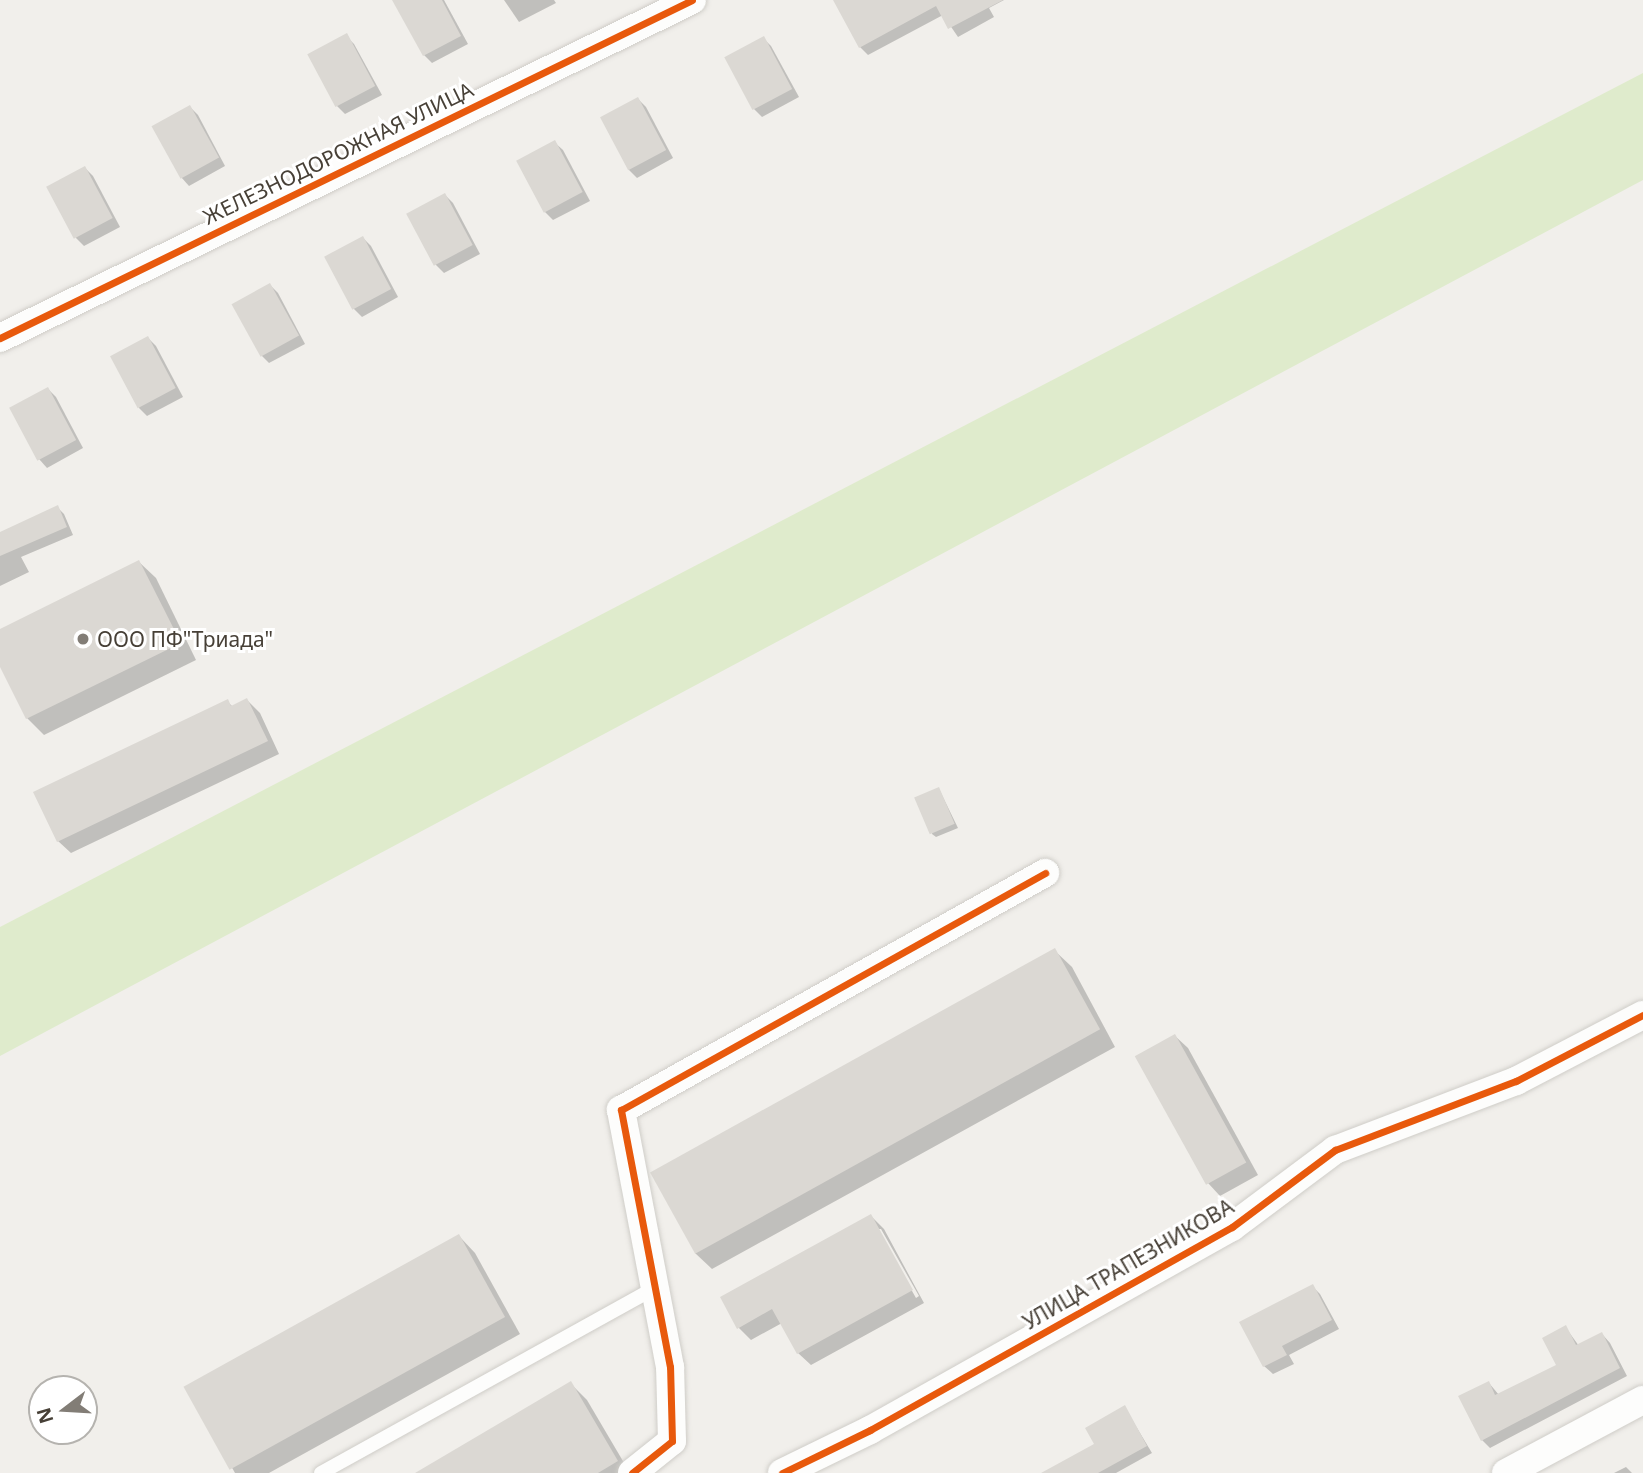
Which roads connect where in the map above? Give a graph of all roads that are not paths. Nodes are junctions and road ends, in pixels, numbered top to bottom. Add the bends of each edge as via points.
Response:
1 (692, 0) edge
2 (0, 338) edge
3 (1045, 873) dead end
4 (1643, 1016) edge
5 (655, 1288) junction
6 (1643, 1400) edge
7 (321, 1473) edge
8 (632, 1473) edge
9 (782, 1473) edge
10 (1506, 1473) edge

1 - 2 street, ЖЕЛЕЗНОДОРОЖНАЯ УЛИЦА
3 - 5 street via 621,1110
4 - 9 street, УЛИЦА ТРАПЕЗНИКОВА via 1516,1081 1335,1150 1232,1227 870,1430
5 - 7 lane
5 - 8 street via 670,1367 672,1441
6 - 10 street

